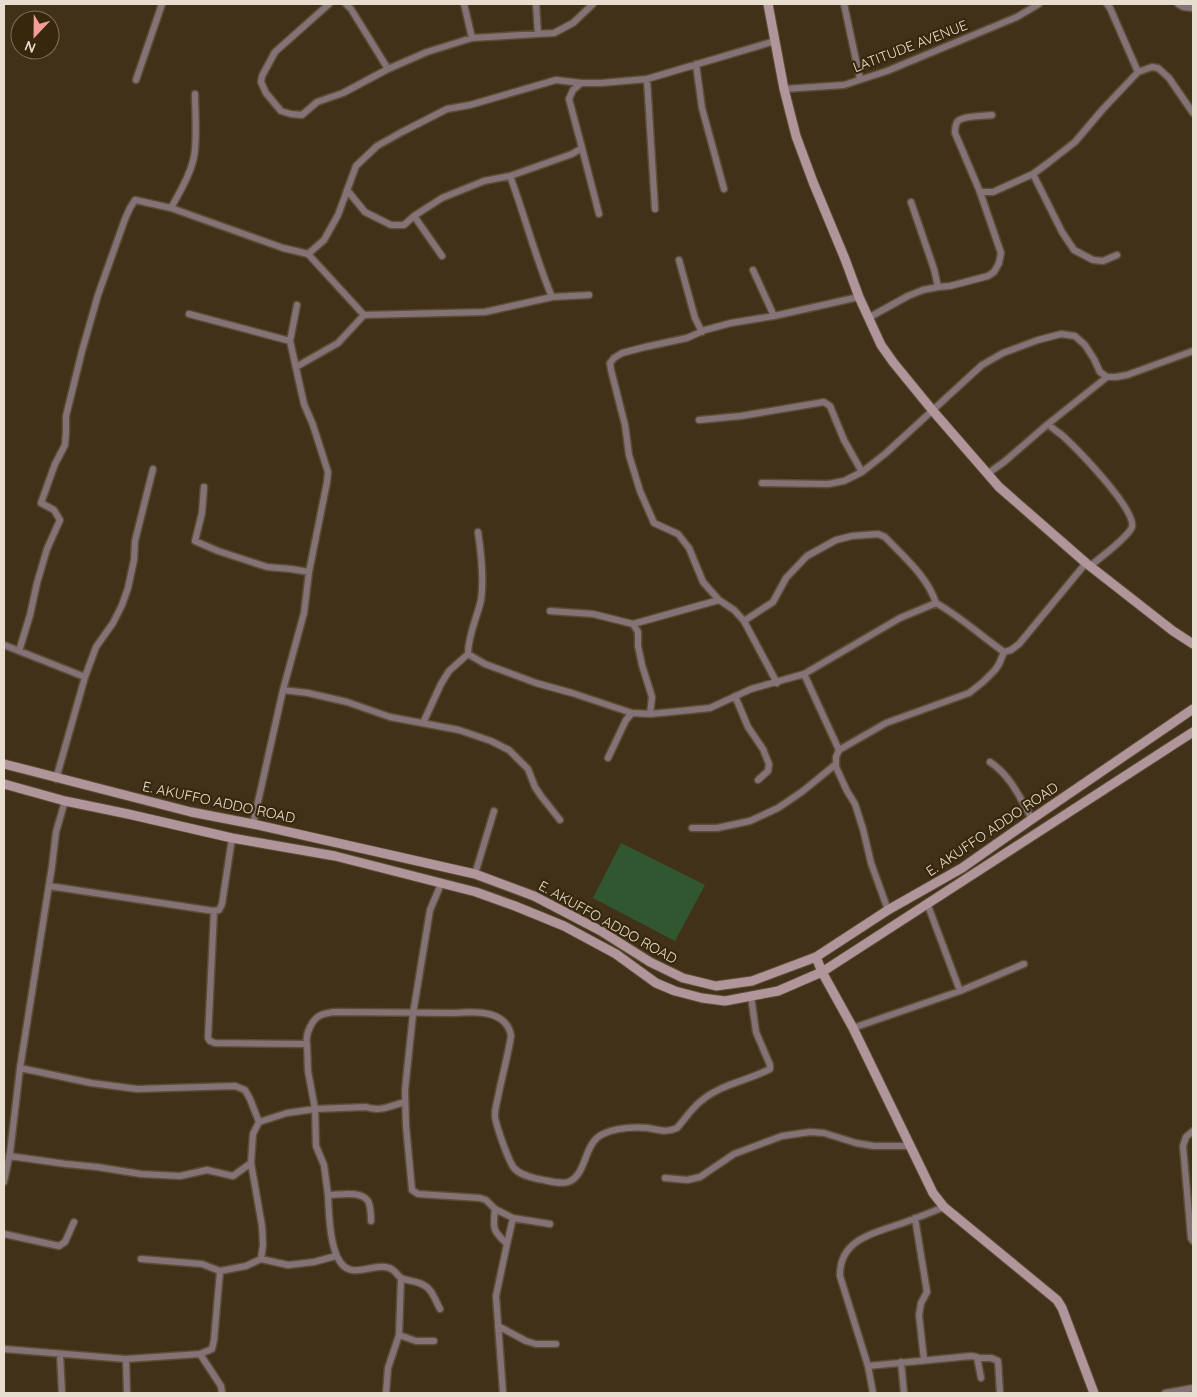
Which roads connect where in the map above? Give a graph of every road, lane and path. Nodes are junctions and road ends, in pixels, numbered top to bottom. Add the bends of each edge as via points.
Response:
1 (162, 4) edge
2 (329, 4) edge
3 (346, 4) edge
4 (464, 4) edge
5 (536, 4) edge
6 (593, 4) edge
7 (768, 4) edge
8 (844, 4) edge
9 (1039, 4) edge
10 (1107, 4) edge
11 (1178, 4) edge
12 (1193, 8) edge
13 (538, 34) junction
14 (472, 38) junction
15 (775, 41) junction
16 (696, 64) junction
17 (388, 69) junction
18 (1138, 72) junction
19 (647, 79) junction
20 (136, 80) dead end
21 (860, 80) junction
22 (581, 83) junction
23 (784, 89) junction
24 (194, 94) dead end
25 (1193, 113) edge
26 (992, 115) dead end
27 (582, 148) junction
28 (1033, 174) junction
29 (510, 176) junction
30 (724, 189) dead end
31 (347, 190) junction
32 (980, 192) junction
33 (911, 202) dead end
34 (171, 208) junction
35 (655, 209) dead end
36 (598, 214) dead end
37 (414, 216) junction
38 (308, 254) junction
39 (1117, 255) dead end
40 (442, 256) dead end
41 (679, 260) dead end
42 (753, 270) dead end
43 (938, 287) junction
44 (589, 295) dead end
45 (552, 296) junction
46 (858, 297) junction
47 (297, 304) dead end
48 (189, 314) dead end
49 (363, 315) junction
50 (774, 316) junction
51 (868, 318) junction
52 (702, 332) junction
53 (290, 341) junction
54 (1193, 351) edge
55 (296, 367) junction
56 (1107, 377) junction
57 (933, 411) junction
58 (699, 420) dead end
59 (1048, 424) junction
60 (153, 469) dead end
61 (862, 472) junction
62 (987, 474) junction
63 (762, 483) dead end
64 (204, 487) dead end
65 (478, 532) dead end
66 (1088, 565) junction
67 (310, 572) junction
68 (719, 600) junction
69 (936, 603) junction
70 (550, 611) dead end
71 (744, 621) junction
72 (633, 624) junction
73 (1193, 644) edge
74 (4, 645) edge
75 (19, 651) junction
76 (1004, 652) junction
77 (468, 654) junction
78 (804, 674) junction
79 (85, 677) junction
80 (777, 683) junction
81 (284, 690) junction
82 (735, 696) junction
83 (1193, 709) edge
84 (632, 713) junction
85 (650, 714) junction
86 (423, 723) junction
87 (1193, 732) edge
88 (840, 750) junction
89 (608, 758) dead end
90 (990, 762) dead end
91 (4, 764) edge
92 (836, 764) junction
93 (56, 779) junction
94 (758, 780) dead end
95 (4, 784) edge
96 (65, 801) junction
97 (494, 811) dead end
98 (1032, 819) junction
99 (560, 820) dead end
100 (253, 824) junction
101 (692, 828) dead end
102 (232, 838) junction
103 (475, 874) junction
104 (441, 884) junction
105 (49, 886) junction
106 (927, 903) junction
107 (888, 910) junction
108 (214, 912) junction
109 (816, 957) junction
110 (1024, 964) dead end
111 (822, 972) junction
112 (960, 991) junction
113 (751, 996) junction
114 (414, 1014) junction
115 (854, 1028) junction
116 (307, 1044) junction
117 (20, 1068) junction
118 (405, 1102) junction
119 (315, 1109) junction
120 (259, 1122) junction
121 (1193, 1130) edge
122 (911, 1146) junction
123 (9, 1156) junction
124 (250, 1163) junction
125 (665, 1178) dead end
126 (4, 1182) edge
127 (328, 1195) junction
128 (944, 1207) junction
129 (495, 1209) junction
130 (513, 1218) junction
131 (915, 1218) junction
132 (371, 1221) dead end
133 (74, 1222) dead end
134 (550, 1224) dead end
135 (4, 1234) edge
136 (1193, 1241) edge
137 (507, 1244) junction
138 (336, 1256) junction
139 (141, 1259) dead end
140 (261, 1259) junction
141 (220, 1271) junction
142 (401, 1278) junction
143 (440, 1309) dead end
144 (498, 1326) junction
145 (398, 1335) junction
146 (434, 1341) dead end
147 (556, 1344) dead end
148 (4, 1350) edge
149 (200, 1354) junction
150 (60, 1355) junction
151 (977, 1358) junction
152 (126, 1359) junction
153 (924, 1360) junction
154 (901, 1362) junction
155 (868, 1366) junction
156 (981, 1378) dead end
157 (1193, 1388) edge
158 (62, 1393) edge
159 (127, 1393) edge
160 (222, 1393) edge
161 (386, 1393) edge
162 (503, 1393) edge
163 (873, 1393) edge
164 (904, 1393) edge
165 (1000, 1393) edge
166 (1094, 1393) edge
167 (1165, 1393) edge

1 - 20 street
2 - 17 street via 275,52 262,76 266,93 281,111 302,115 317,102 343,93
3 - 17 street
4 - 14 street
5 - 13 street
6 - 13 street via 573,23 554,33
7 - 15 main road
8 - 21 street
9 - 21 street, LATITUDE AVENUE via 1002,24
10 - 18 street
11 - 12 street
13 - 14 street
14 - 17 street
15 - 16 street
15 - 23 main road
16 - 19 street
16 - 30 street via 702,108
18 - 25 street via 1158,68 1170,78
18 - 28 street via 1075,142
19 - 22 street
19 - 35 street
21 - 23 street, LATITUDE AVENUE via 844,85
22 - 27 street via 573,90 570,99
22 - 31 street via 556,80 447,110 378,146 356,166
23 - 46 main road via 796,136
24 - 34 street via 194,161
26 - 32 street via 962,119 956,126 955,133
27 - 29 street
27 - 36 street
28 - 32 street via 993,192
28 - 39 street via 1074,250 1093,260 1103,261
29 - 37 street via 484,181 442,198
29 - 45 street
31 - 37 street via 365,212 391,225 404,224
31 - 38 street via 324,240
32 - 43 street via 1000,253 999,263 988,276
33 - 43 street
34 - 38 street
34 - 75 street via 135,200 98,295 66,416 65,445 41,503 54,510 60,520 47,549
37 - 40 street
38 - 49 street
41 - 52 street
42 - 50 street
43 - 51 street via 908,296
44 - 45 street
45 - 49 street via 485,312
46 - 50 street
46 - 51 main road
47 - 53 street
48 - 53 street
49 - 55 street via 338,343
50 - 52 street
51 - 57 main road via 881,345
52 - 68 street via 622,353 610,363 629,455 649,514 654,523 678,534 689,548 703,582
53 - 55 street
54 - 56 street via 1127,375
55 - 67 street via 304,404 328,472
56 - 57 street via 1075,336 1062,334 1003,353 982,365
56 - 59 street
57 - 61 street
57 - 62 main road
58 - 61 street via 824,402 830,406
59 - 62 street
59 - 66 street via 1100,474 1130,517 1130,532
60 - 79 street via 135,541 128,588 113,623 96,647
61 - 63 street via 828,484
62 - 66 main road
64 - 67 street via 195,541 267,567
65 - 77 street via 481,596
66 - 73 main road
66 - 76 street via 1019,644
67 - 81 street via 304,613
68 - 71 street
68 - 72 street
69 - 71 street via 933,592 920,573 885,537 878,534 852,536 807,556 786,578 772,602
69 - 76 street
69 - 78 street via 900,618
70 - 72 street via 593,614
71 - 80 street
72 - 85 street via 638,632 642,665 652,697
74 - 75 street
75 - 79 street
76 - 88 street via 995,670 969,693 886,723
77 - 84 street via 485,664 536,683
77 - 86 street via 449,671
78 - 80 street
78 - 88 street
79 - 93 street
80 - 82 street
81 - 86 street via 347,702 390,717
81 - 100 street
82 - 85 street via 710,708
82 - 94 street via 769,764 768,771
83 - 98 main road, E. AKUFFO ADDO ROAD
84 - 85 street
84 - 89 street
86 - 99 street via 459,730 509,750 528,769 535,787
87 - 106 main road, E. AKUFFO ADDO ROAD
88 - 92 street
90 - 98 street via 1012,782
91 - 93 main road, E. AKUFFO ADDO ROAD
92 - 101 street via 778,808 750,821 717,828
92 - 107 street via 855,804 870,863
93 - 100 main road, E. AKUFFO ADDO ROAD
95 - 96 main road, E. AKUFFO ADDO ROAD
96 - 102 main road, E. AKUFFO ADDO ROAD
96 - 105 street via 56,832
97 - 103 street
98 - 107 main road, E. AKUFFO ADDO ROAD via 962,868
100 - 103 main road, E. AKUFFO ADDO ROAD
102 - 104 main road, E. AKUFFO ADDO ROAD via 335,856
102 - 108 street via 222,904
103 - 109 main road, E. AKUFFO ADDO ROAD via 534,896 683,978 716,986 752,981
104 - 113 main road, E. AKUFFO ADDO ROAD via 476,892 564,926 616,954 656,983 675,991 725,1001
104 - 114 street via 430,910
105 - 108 street
105 - 117 street
106 - 111 main road, E. AKUFFO ADDO ROAD
106 - 112 street
107 - 109 main road, E. AKUFFO ADDO ROAD
108 - 116 street via 210,1042
109 - 111 main road
110 - 112 street
111 - 113 main road, E. AKUFFO ADDO ROAD via 778,991
111 - 115 main road
112 - 115 street
113 - 114 street via 756,1032 770,1069 712,1093 673,1130 641,1128 602,1134 594,1139 575,1178 562,1183 530,1177 514,1169 494,1116 511,1036 507,1025 501,1019 473,1012
114 - 116 street via 323,1014 311,1025
114 - 118 street
115 - 122 main road
116 - 119 street
117 - 120 street via 91,1083 137,1088 235,1086 245,1090
117 - 123 street
118 - 119 street via 381,1110 366,1107
118 - 129 street via 412,1190 418,1194 480,1198
119 - 120 street
119 - 127 street via 316,1146 324,1165
120 - 124 street via 253,1134
121 - 136 street via 1183,1146
122 - 125 street via 874,1146 810,1132 782,1136 734,1154 700,1177 687,1180
122 - 128 main road via 933,1193
123 - 124 street via 170,1176 207,1170 232,1176
123 - 126 street
124 - 140 street via 262,1226
127 - 132 street via 358,1195 367,1199
127 - 138 street
128 - 131 street
128 - 166 main road via 1057,1300
129 - 130 street
129 - 137 street via 495,1231
130 - 134 street
130 - 137 street
131 - 153 street via 927,1292 919,1316
131 - 155 street via 865,1236 842,1258 840,1276
133 - 135 street via 65,1242 59,1246
137 - 144 street via 496,1296
138 - 140 street via 288,1265
138 - 142 street via 346,1268 385,1267
139 - 141 street via 202,1264
140 - 141 street via 246,1266
141 - 149 street via 212,1349
142 - 143 street via 427,1286
142 - 145 street
144 - 147 street via 526,1341
144 - 162 street
145 - 146 street via 416,1341
145 - 161 street via 388,1368
148 - 150 street
149 - 152 street
149 - 160 street via 221,1386
150 - 152 street
150 - 158 street
151 - 153 street
151 - 156 street
151 - 165 street via 998,1361
152 - 159 street
153 - 154 street
154 - 155 street
154 - 164 street
155 - 163 street
157 - 167 street

